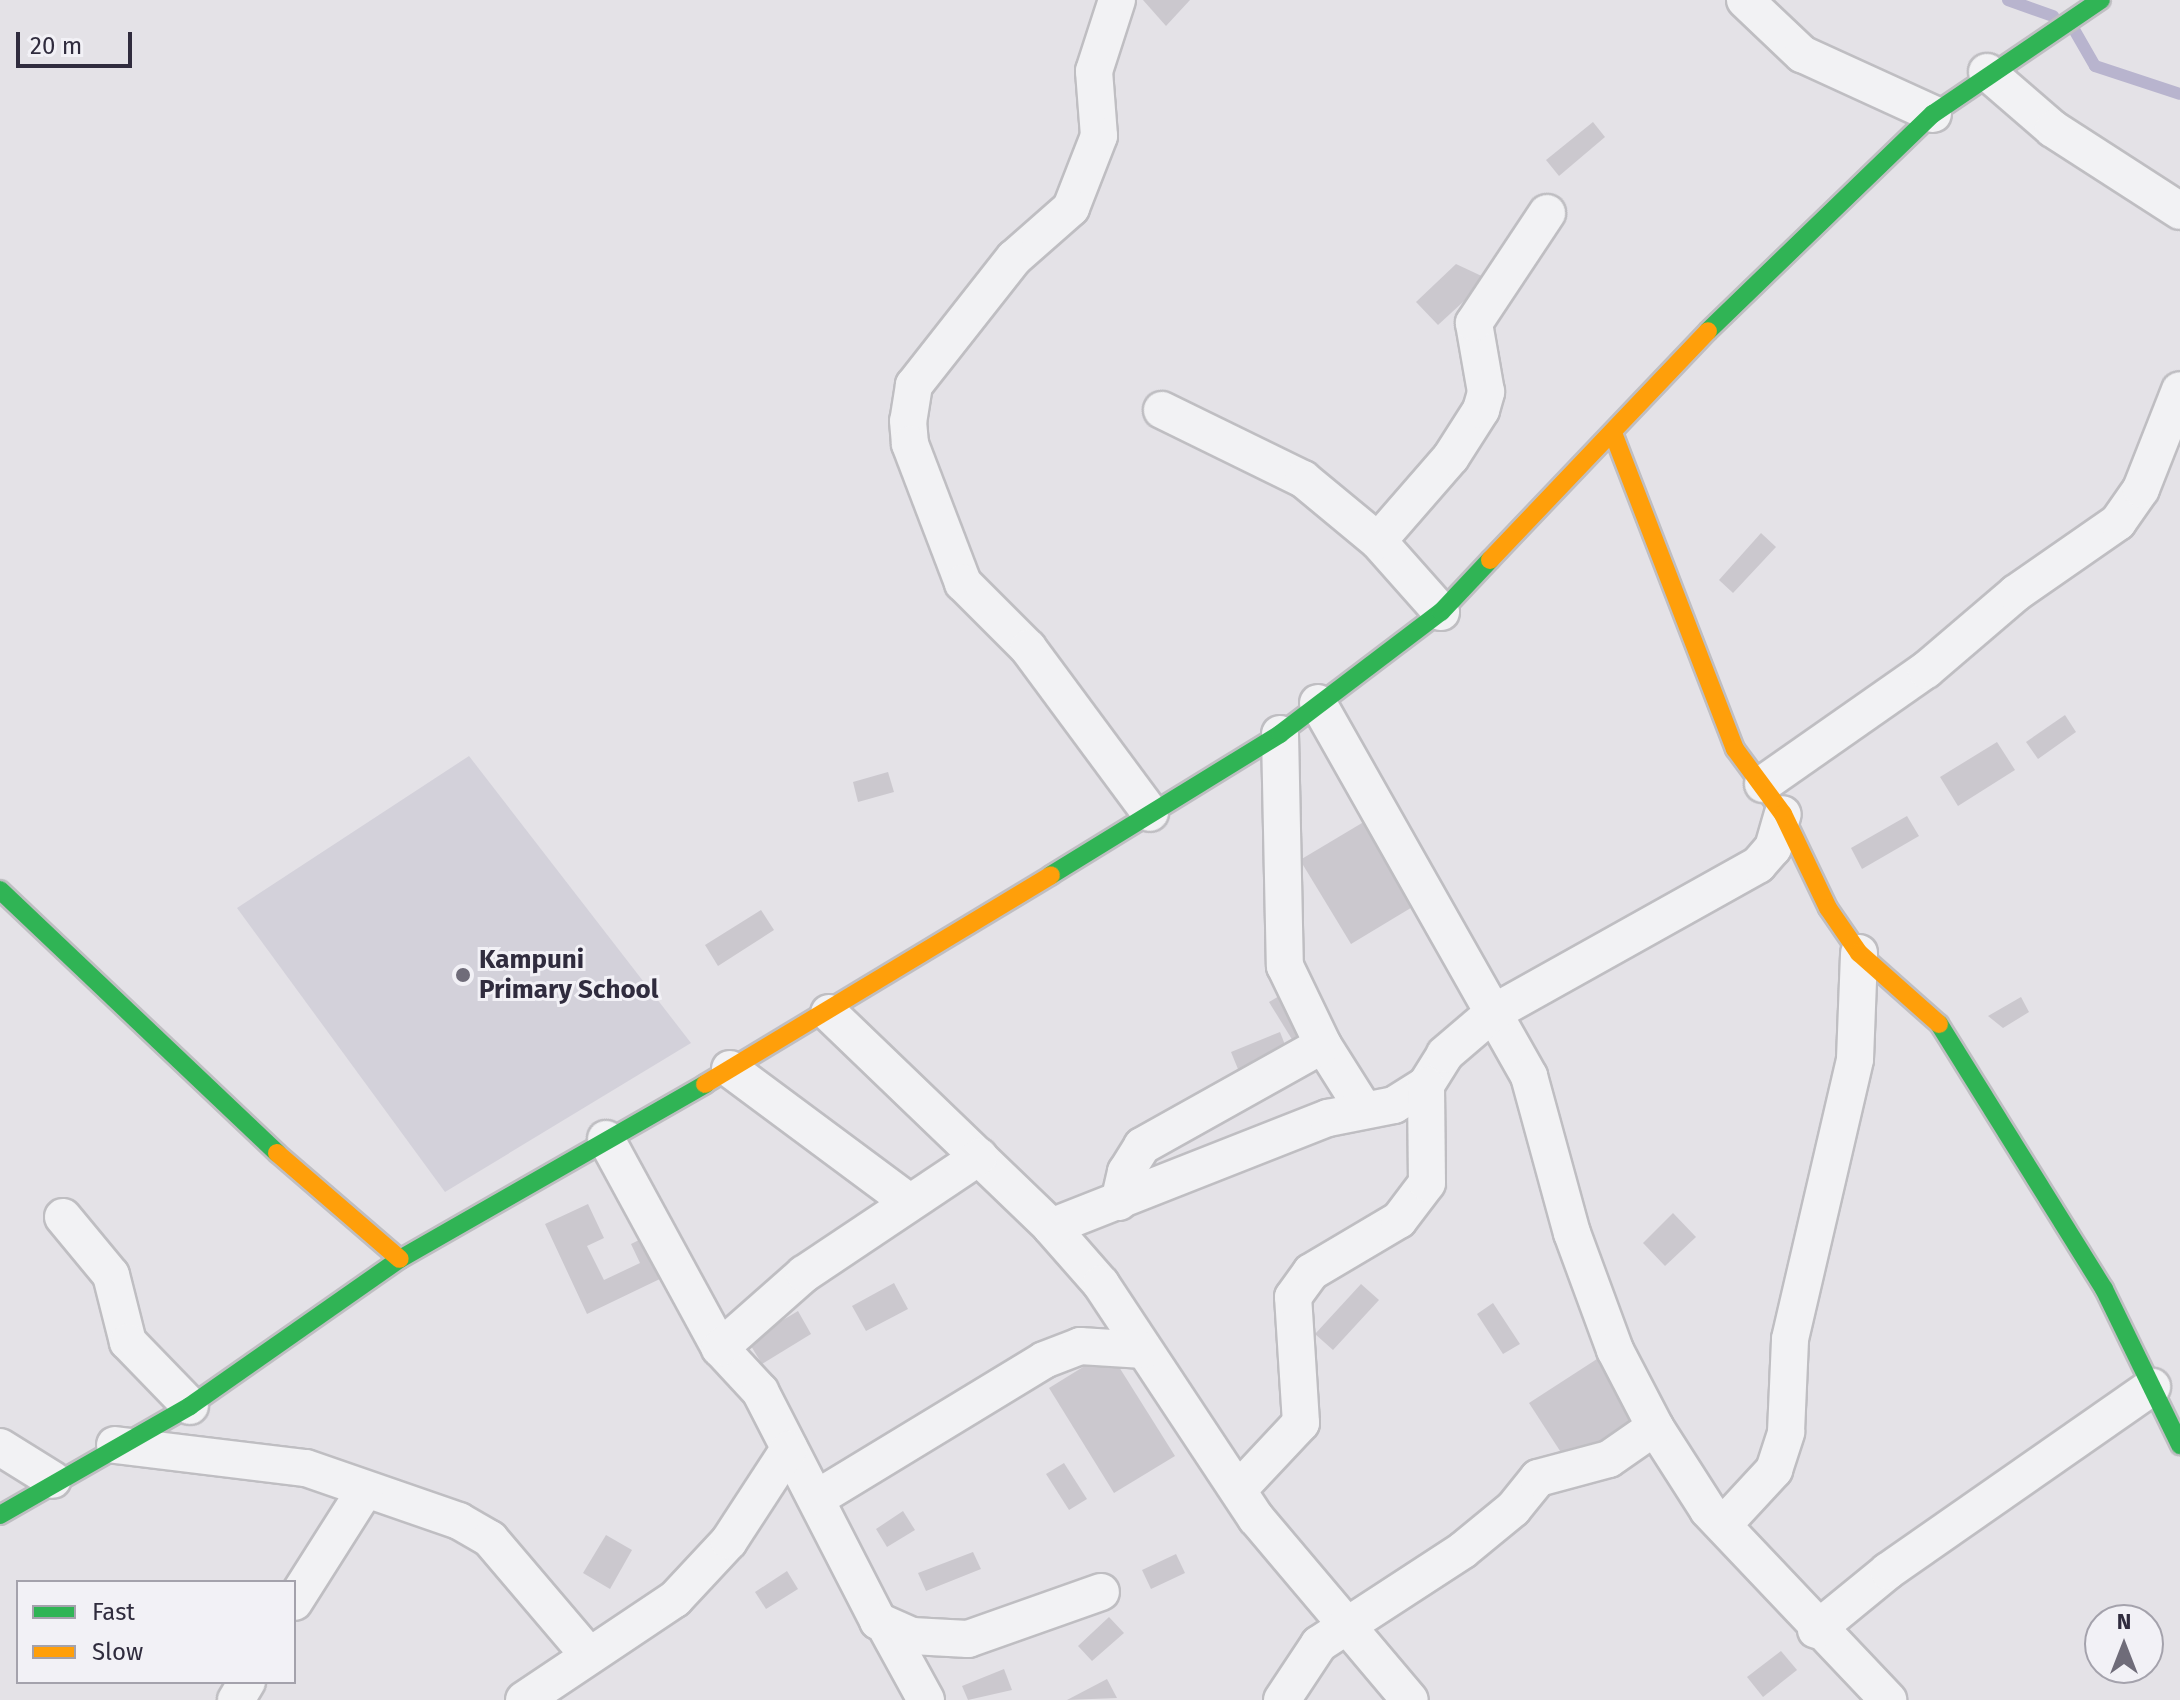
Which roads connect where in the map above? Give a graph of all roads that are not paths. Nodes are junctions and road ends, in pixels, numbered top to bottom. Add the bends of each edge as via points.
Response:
1 (1117, 0) edge
2 (1745, 0) edge
3 (2101, 0) edge
4 (1987, 72) junction
5 (1933, 114) junction
6 (2180, 211) edge
7 (1547, 213) dead end
8 (2180, 390) edge
9 (1162, 410) dead end
10 (1613, 433) junction
11 (1378, 541) junction
12 (1441, 612) junction
13 (1318, 703) junction
14 (1280, 734) junction
15 (1763, 784) junction
16 (1150, 813) junction
17 (1783, 814) junction
18 (0, 890) edge
19 (1859, 953) junction
20 (829, 1013) junction
21 (1493, 1013) junction
22 (1323, 1045) junction
23 (730, 1069) junction
24 (1426, 1085) junction
25 (1364, 1110) junction
26 (606, 1139) junction
27 (979, 1157) junction
28 (909, 1202) junction
29 (1119, 1202) junction
30 (63, 1217) dead end
31 (1051, 1227) junction
32 (400, 1259) junction
33 (720, 1348) junction
34 (1144, 1350) junction
35 (2152, 1387) junction
36 (190, 1406) junction
37 (1655, 1427) junction
38 (115, 1445) junction
39 (2180, 1445) edge
40 (0, 1447) edge
41 (789, 1449) junction
42 (53, 1480) junction
43 (365, 1490) junction
44 (1238, 1490) junction
45 (819, 1497) junction
46 (0, 1515) edge
47 (1724, 1524) junction
48 (1101, 1592) dead end
49 (296, 1599) edge
50 (1344, 1624) junction
51 (887, 1629) junction
52 (1816, 1630) junction
53 (587, 1653) junction
54 (1874, 1696) edge
55 (531, 1698) edge
56 (926, 1700) edge
57 (1282, 1700) edge
58 (1410, 1700) edge

1 - 16 street via 1094,71 1097,144 1071,208 1014,258 914,385 908,421 910,444 963,583 1028,648
2 - 5 street via 1802,54
3 - 4 street
4 - 5 street
4 - 6 street via 2053,129
5 - 10 street via 1775,261
7 - 11 street via 1474,323 1486,392 1481,410 1451,457
8 - 15 street via 2141,489 2118,522 2016,593 1926,670
9 - 11 street via 1303,479
10 - 12 street
10 - 15 street via 1722,724
11 - 12 street
12 - 13 street
13 - 14 street
13 - 21 street
14 - 16 street
14 - 22 street via 1283,954
15 - 17 street
16 - 20 street
17 - 19 street via 1828,908
17 - 21 street via 1773,848 1758,865
18 - 32 street via 313,1188
19 - 35 street via 1954,1041 2104,1289
19 - 47 street via 1855,1059 1790,1339 1786,1432 1774,1470
20 - 23 street
20 - 27 street
21 - 24 street via 1445,1054
21 - 37 street via 1529,1076 1572,1233 1615,1350
22 - 25 street
22 - 29 street via 1142,1146 1126,1172
23 - 26 street
23 - 28 street
24 - 25 street via 1394,1105
24 - 44 street via 1427,1183 1399,1220 1311,1272 1293,1297 1301,1423
25 - 29 street via 1328,1118
26 - 32 street
26 - 33 street
27 - 28 street
27 - 31 street
28 - 33 street via 804,1274
29 - 31 street
30 - 36 street via 111,1275 128,1342
31 - 34 street via 1101,1284
32 - 36 street
33 - 41 street via 760,1391
34 - 44 street
34 - 45 street via 1080,1346 1044,1360
35 - 39 street
35 - 52 street via 1888,1571
36 - 38 street
37 - 47 street via 1708,1510
37 - 50 street via 1609,1459 1538,1478 1513,1509 1463,1550
38 - 42 street
38 - 43 street via 281,1463
40 - 42 street
41 - 45 street
41 - 53 street via 729,1541 694,1580 650,1618
42 - 46 street
43 - 49 street
43 - 53 street via 459,1521 490,1539
44 - 50 street
45 - 51 street
47 - 52 street
48 - 51 street via 979,1637
50 - 57 street via 1295,1672
50 - 58 street
51 - 56 street
52 - 54 street
53 - 55 street

